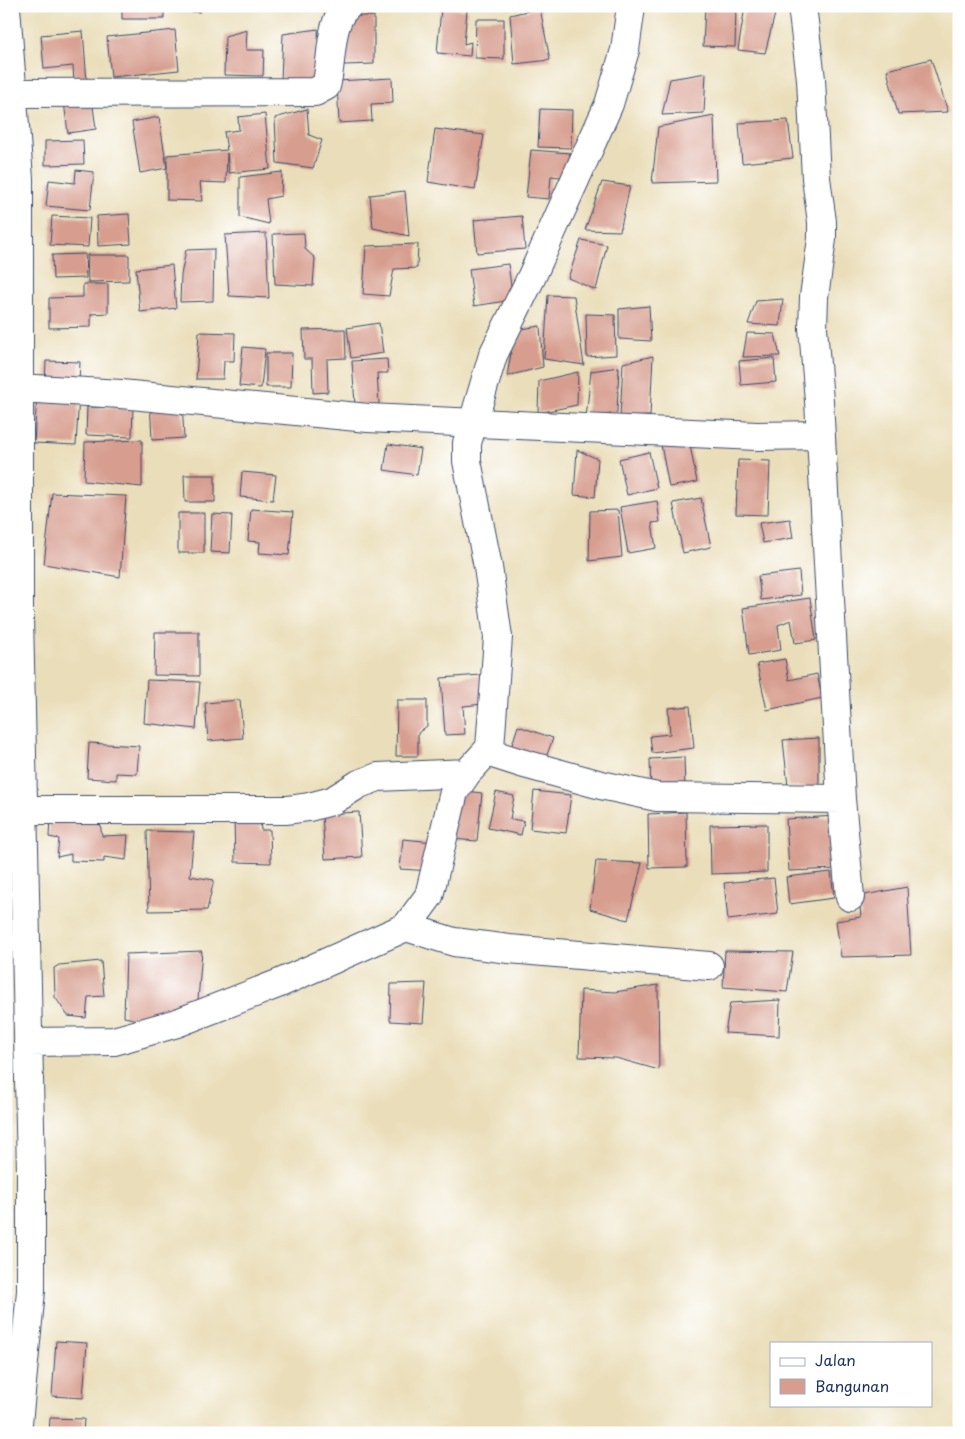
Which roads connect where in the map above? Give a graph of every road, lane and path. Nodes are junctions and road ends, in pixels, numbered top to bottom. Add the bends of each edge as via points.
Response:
1 (348, 6) edge
2 (631, 6) edge
3 (802, 6) edge
4 (6, 7) edge
5 (12, 93) junction
6 (19, 388) junction
7 (473, 422) junction
8 (821, 435) junction
9 (13, 617) edge
10 (490, 748) junction
11 (467, 773) junction
12 (841, 799) junction
13 (22, 810) junction
14 (850, 897) dead end
15 (406, 927) junction
16 (709, 966) dead end
17 (28, 1042) junction
18 (17, 1433) edge

1 - 5 street via 336,20 326,86 316,92
2 - 7 street via 625,50 609,104 493,355
3 - 8 street via 822,222 812,328
4 - 5 street
5 - 6 street via 19,179
6 - 7 street via 122,394 368,418
6 - 9 street
7 - 8 street via 757,436
7 - 10 street via 466,443 467,461 498,638
8 - 12 street
9 - 13 street
10 - 11 street
10 - 12 street via 496,755 521,763 657,797
11 - 13 street via 378,777 359,784 332,801 287,810
11 - 15 street via 454,792 429,896
12 - 14 street
13 - 17 street
15 - 16 street via 454,942
15 - 17 street via 280,983 177,1023 114,1041
17 - 18 street via 31,1292

